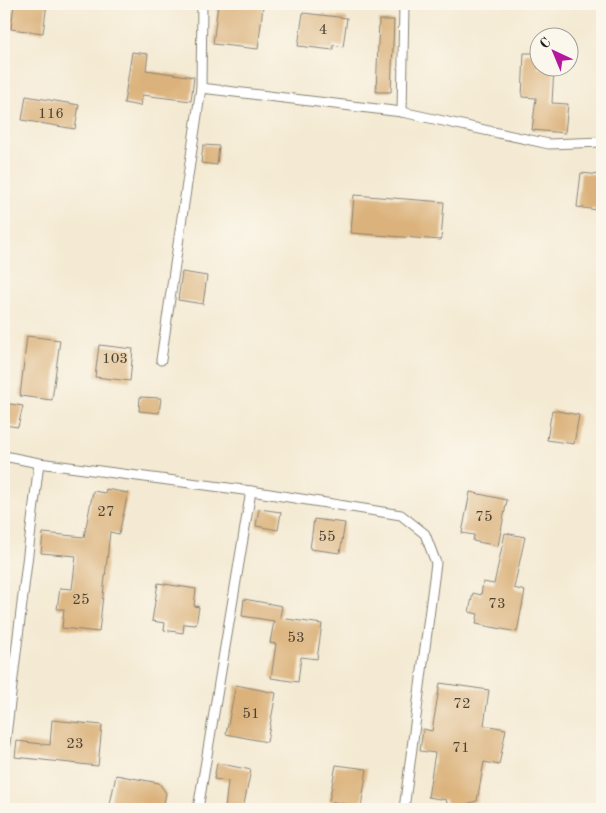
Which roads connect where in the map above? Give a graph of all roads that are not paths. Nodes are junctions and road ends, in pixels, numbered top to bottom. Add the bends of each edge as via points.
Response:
1 (202, 4) edge
2 (404, 4) edge
3 (201, 88) junction
4 (402, 112) junction
5 (602, 142) edge
6 (161, 360) dead end
7 (4, 456) edge
8 (39, 463) junction
9 (251, 491) junction
10 (4, 752) edge
11 (198, 809) edge
12 (404, 809) edge

1 - 3 lane
2 - 4 lane
3 - 4 lane
3 - 6 lane
4 - 5 lane via 549,144
7 - 8 lane
8 - 9 lane
8 - 10 lane
9 - 11 lane
9 - 12 lane via 400,515 425,534 436,563

